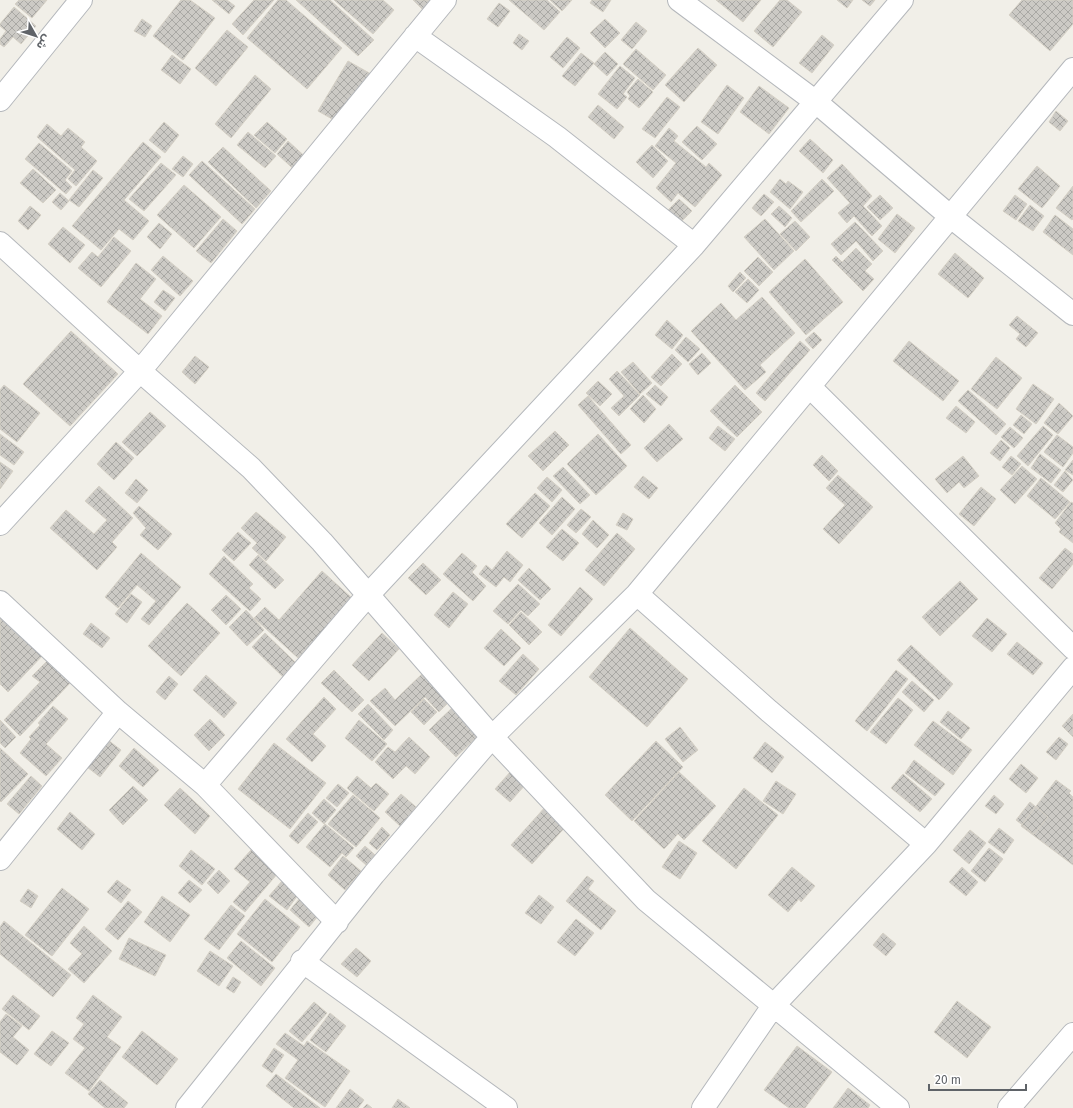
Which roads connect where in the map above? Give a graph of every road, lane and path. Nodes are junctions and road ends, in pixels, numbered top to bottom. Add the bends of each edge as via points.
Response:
1 (81, 0) edge
2 (445, 0) edge
3 (679, 0) edge
4 (902, 0) edge
5 (415, 36) junction
6 (1073, 69) edge
7 (0, 100) edge
8 (816, 102) junction
9 (951, 217) junction
10 (0, 243) edge
11 (694, 245) junction
12 (1073, 314) edge
13 (140, 371) junction
14 (810, 387) junction
15 (0, 524) edge
16 (637, 594) junction
17 (368, 595) junction
18 (0, 602) edge
19 (1073, 648) edge
20 (1073, 668) edge
21 (118, 712) junction
22 (492, 737) junction
23 (205, 785) junction
24 (926, 844) junction
25 (0, 859) edge
26 (337, 922) junction
27 (302, 961) junction
28 (774, 1006) junction
29 (1073, 1034) edge
30 (187, 1108) edge
31 (506, 1108) edge
32 (703, 1108) edge
33 (898, 1108) edge
34 (1009, 1108) edge

1 - 7 street
2 - 5 street
3 - 8 street
4 - 8 street
5 - 11 street via 557,137
5 - 13 street
6 - 9 street
8 - 9 street
8 - 11 street
9 - 12 street
9 - 14 street
10 - 13 street
11 - 17 street
13 - 15 street
13 - 17 street via 251,468 322,542
14 - 16 street
14 - 19 street
16 - 22 street
16 - 24 street via 769,711
17 - 22 street
17 - 23 street
18 - 21 street
20 - 24 street
21 - 23 street
21 - 25 street
22 - 26 street via 374,874
22 - 28 street via 646,900
23 - 26 street
24 - 28 street
26 - 27 street
27 - 30 street
27 - 31 street
28 - 32 street
28 - 33 street
29 - 34 street

